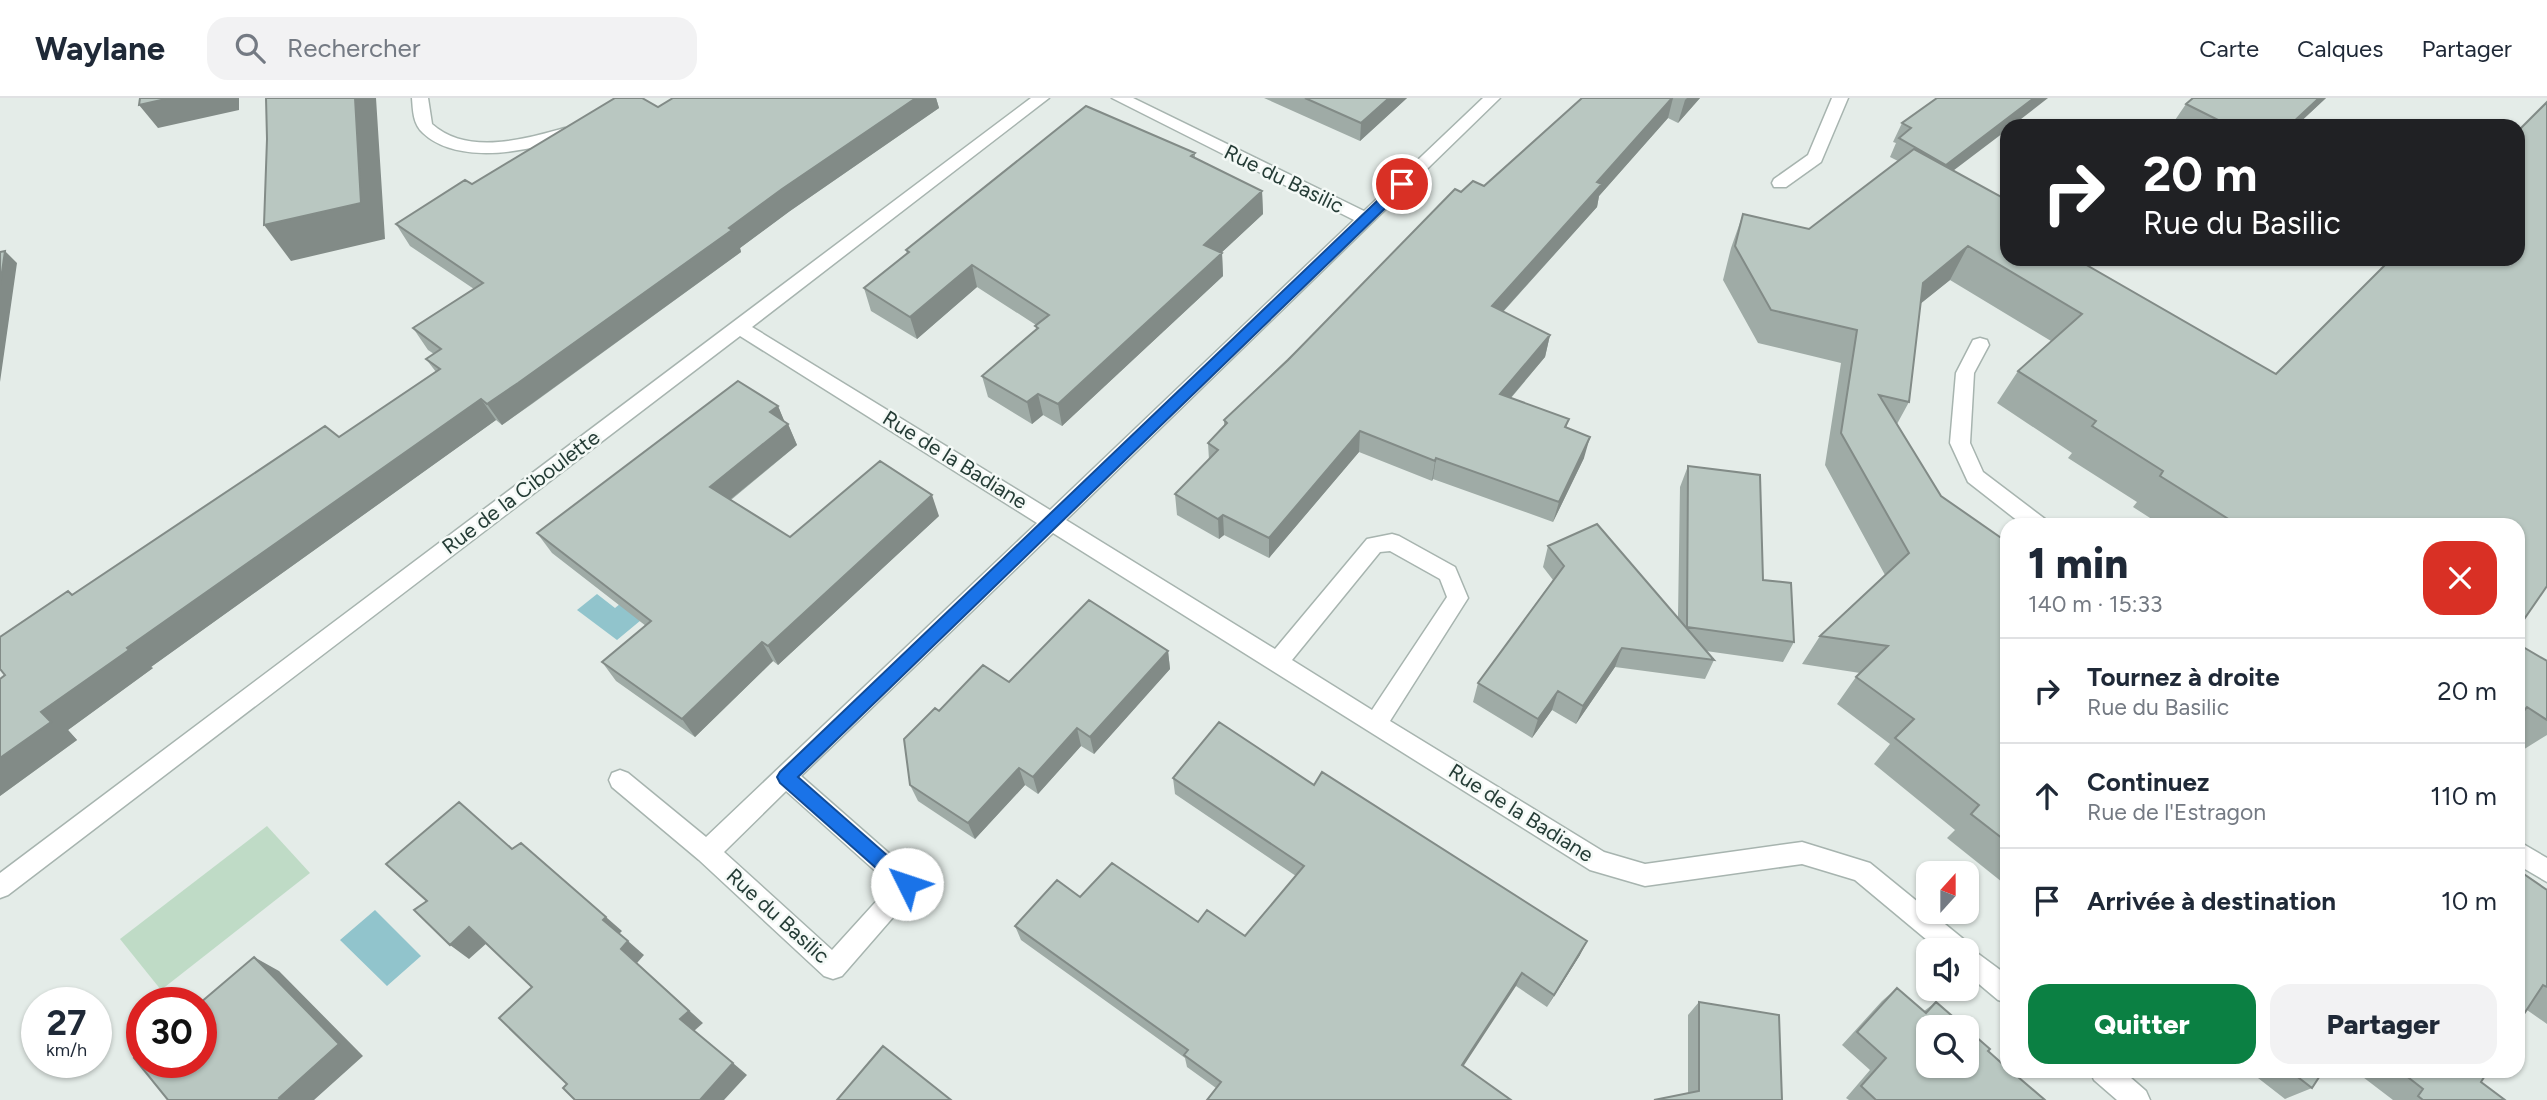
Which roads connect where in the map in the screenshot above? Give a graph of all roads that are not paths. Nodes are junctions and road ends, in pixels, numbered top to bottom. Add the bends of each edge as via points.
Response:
1 (420, 98) edge
2 (1041, 98) edge
3 (1120, 98) edge
4 (1492, 98) edge
5 (1840, 98) edge
6 (585, 125) edge
7 (1780, 183) dead end
8 (1366, 219) junction
9 (738, 327) junction
10 (1980, 345) dead end
11 (2028, 518) edge
12 (1053, 520) junction
13 (1278, 661) junction
14 (1377, 723) junction
15 (786, 777) junction
16 (620, 780) dead end
17 (707, 852) junction
18 (2525, 857) edge
19 (2547, 871) edge
20 (0, 887) edge
21 (1944, 938) edge
22 (1979, 968) edge
23 (2000, 985) edge
24 (2111, 1078) edge
25 (2137, 1100) edge

1 - 6 street via 428,130 449,142 497,148 543,142
2 - 9 street, Rue de la Ciboulette
3 - 8 street, Rue du Basilic
4 - 8 street
5 - 7 street via 1815,158
8 - 12 street, Rue du Basilic
9 - 12 street, Rue de la Badiane
9 - 20 street, Rue de la Ciboulette
10 - 11 street via 1965,373 1960,443 1975,477
12 - 13 street, Rue de la Badiane
12 - 15 street, Rue du Basilic
13 - 14 street, Rue de la Badiane
13 - 14 street via 1374,545 1392,542 1448,573 1458,597
14 - 21 street, Rue de la Badiane via 1598,862 1645,875 1802,853 1862,870
15 - 17 street, Rue du Basilic
15 - 17 street, Rue du Basilic via 907,884 833,967
16 - 17 street, Rue du Basilic
18 - 19 street
22 - 23 street
24 - 25 street

